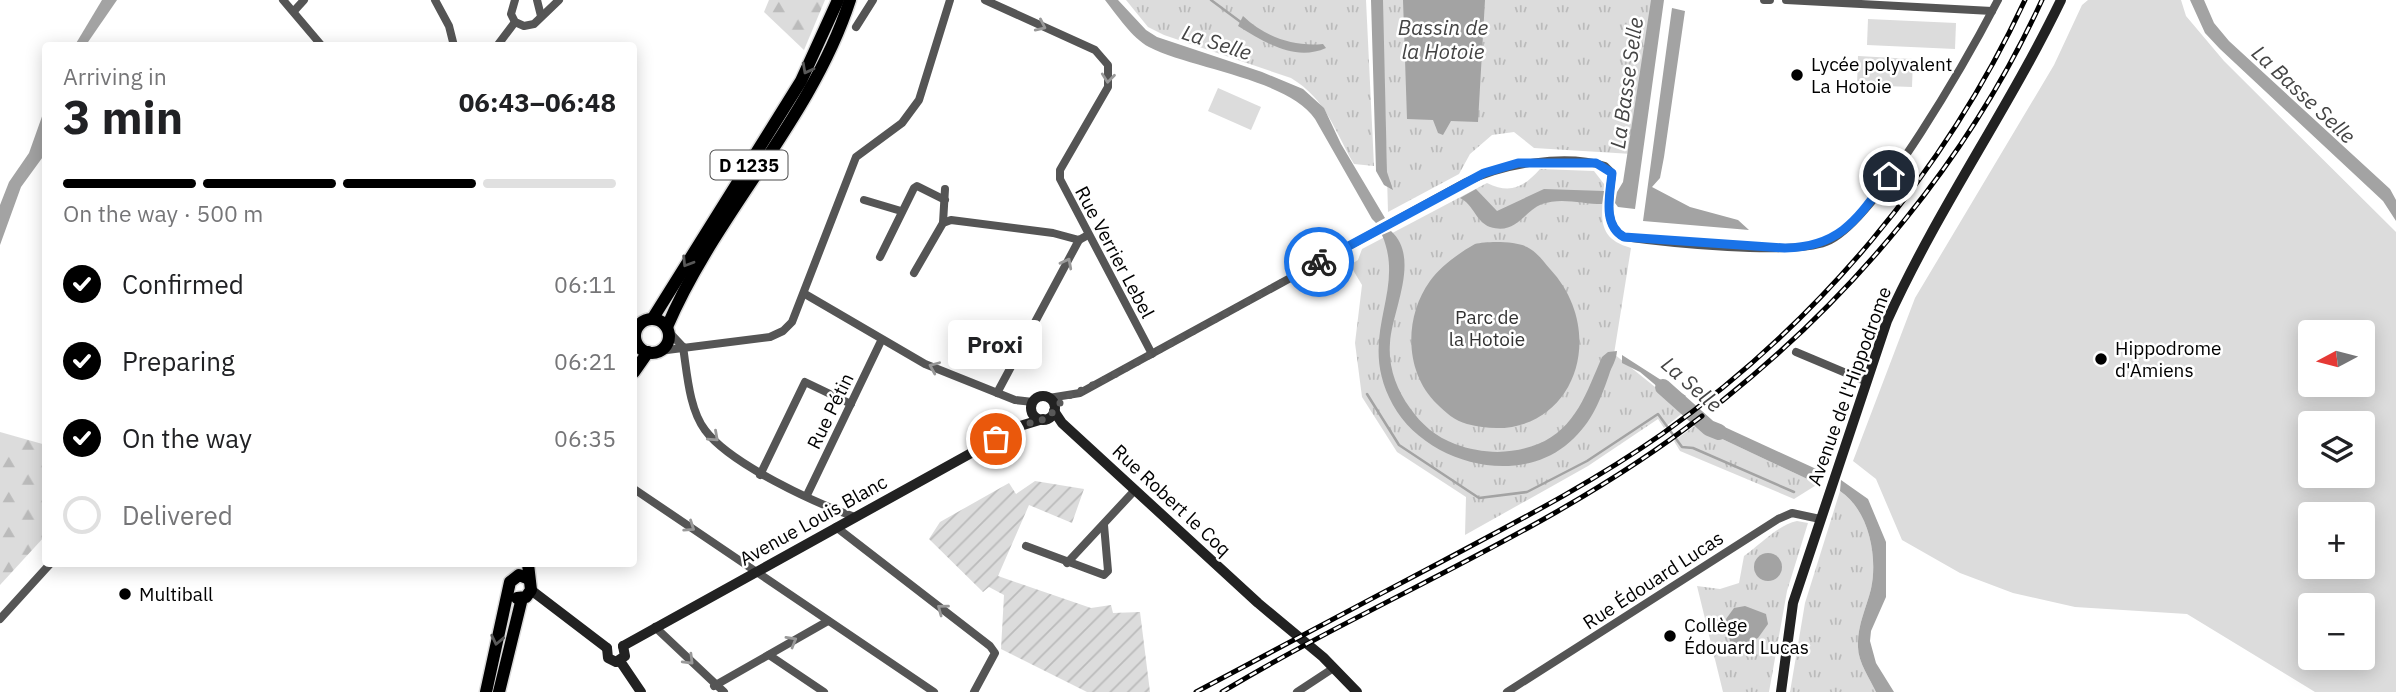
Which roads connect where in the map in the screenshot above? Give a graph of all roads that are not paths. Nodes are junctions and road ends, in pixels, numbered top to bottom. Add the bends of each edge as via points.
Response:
1 (283, 0) edge
2 (304, 0) edge
3 (435, 0) edge
4 (537, 0) edge
5 (559, 0) edge
6 (838, 0) edge
7 (850, 0) edge
8 (873, 0) edge
9 (950, 0) edge
10 (985, 0) edge
11 (1764, 0) edge
12 (1770, 0) edge
13 (1786, 0) edge
14 (1998, 0) edge
15 (2061, 0) edge
16 (513, 2) edge
17 (294, 11) junction
18 (1992, 11) junction
19 (541, 16) junction
20 (515, 22) junction
21 (856, 27) dead end
22 (319, 42) edge
23 (453, 42) edge
24 (500, 42) edge
25 (945, 189) dead end
26 (945, 200) junction
27 (864, 201) dead end
28 (901, 211) junction
29 (943, 223) junction
30 (1087, 235) junction
31 (1079, 240) junction
32 (880, 257) dead end
33 (914, 274) dead end
34 (805, 294) junction
35 (653, 318) junction
36 (637, 327) edge
37 (668, 330) junction
38 (881, 341) junction
39 (637, 344) edge
40 (683, 346) junction
41 (653, 352) junction
42 (1796, 352) dead end
43 (1152, 354) junction
44 (637, 369) edge
45 (1865, 380) junction
46 (997, 393) junction
47 (850, 404) junction
48 (1032, 406) junction
49 (1050, 410) junction
50 (1020, 426) junction
51 (761, 475) junction
52 (1135, 490) junction
53 (637, 491) edge
54 (807, 495) junction
55 (855, 517) junction
56 (1820, 519) junction
57 (1104, 525) junction
58 (836, 527) junction
59 (1026, 546) dead end
60 (1068, 563) junction
61 (47, 567) edge
62 (512, 567) edge
63 (528, 567) edge
64 (755, 572) junction
65 (509, 585) junction
66 (528, 589) junction
67 (0, 619) edge
68 (828, 621) junction
69 (655, 627) junction
70 (623, 646) junction
71 (607, 648) junction
72 (769, 655) junction
73 (620, 661) junction
74 (1332, 669) junction
75 (714, 686) junction
76 (486, 692) edge
77 (499, 692) edge
78 (641, 692) edge
79 (724, 692) edge
80 (824, 692) edge
81 (934, 692) edge
82 (974, 692) edge
83 (1297, 692) edge
84 (1357, 692) edge
85 (1507, 692) edge
86 (1781, 692) edge

1 - 17 street
2 - 17 street
3 - 23 street
4 - 19 street
5 - 19 street
6 -> 35 main road, D 1235 via 801,81
7 - 37 main road, D 1235 via 813,83 713,245
8 - 21 street
9 - 34 street via 919,100 902,122 856,157
10 -> 30 street, Rue Verrier Lebel via 1095,50 1108,65 1108,87 1060,170 1063,189
11 - 12 street
13 - 18 street
14 - 18 street
15 - 45 street, Avenue de l'Hippodrome via 2008,103 1906,279
16 - 20 street
17 - 22 street
18 - 43 street, Avenue Louis Blanc via 1924,128 1860,213 1832,239 1803,247 1758,247 1624,237 1614,230 1609,207 1612,173 1596,163 1503,166
19 - 20 street via 529,26
20 - 24 street
25 - 26 street
26 - 28 street via 917,186
26 - 29 street
27 - 28 street
28 - 32 street
29 - 31 street via 959,220
29 - 33 street
30 - 31 street
30 - 43 street, Rue Verrier Lebel
46 -> 31 street
34 - 38 street
34 - 40 street via 792,322 777,334
35 - 36 main road
35 - 37 main road
37 - 40 street
37 - 41 main road via 667,344
46 -> 38 street
38 - 47 street, Rue Pétin
39 - 41 main road
40 - 41 street
40 -> 51 street via 687,376 705,429
41 - 44 main road
42 - 45 street
43 - 49 street, Avenue Louis Blanc via 1064,398
45 - 56 street, Avenue de l'Hippodrome
46 - 48 street
47 - 51 street via 805,383
47 - 54 street, Rue Pétin
48 - 49 street
48 - 49 street via 1040,396
48 - 50 street, Avenue Louis Blanc
49 - 50 street, Avenue Louis Blanc
49 - 52 street, Rue Robert le Coq
50 - 55 street, Avenue Louis Blanc
51 - 54 street
52 - 57 street
52 - 74 street, Rue Robert le Coq via 1303,648
53 -> 64 street
54 - 55 street
55 - 58 street, Avenue Louis Blanc
56 - 85 street, Rue Édouard Lucas via 1793,513 1778,519
56 - 86 street, Avenue de l'Hippodrome via 1793,603
57 - 60 street
57 - 60 street via 1107,574
58 - 64 street, Avenue Louis Blanc
82 -> 58 street via 995,653
59 - 60 street
61 - 67 street
62 - 65 main road
63 - 66 main road
64 - 68 street
64 - 69 street, Avenue Louis Blanc
65 - 66 main road via 514,597
65 - 66 main road via 519,575
65 -> 76 main road
66 - 71 street
66 - 77 main road
72 -> 68 street
68 - 81 street
69 - 70 street, Avenue Louis Blanc
69 -> 75 street
70 - 71 street via 614,643
70 - 73 street via 625,656
71 - 73 street via 608,658
72 - 75 street
72 - 80 street
73 - 78 street
74 - 83 street
74 - 84 street
75 - 79 street

